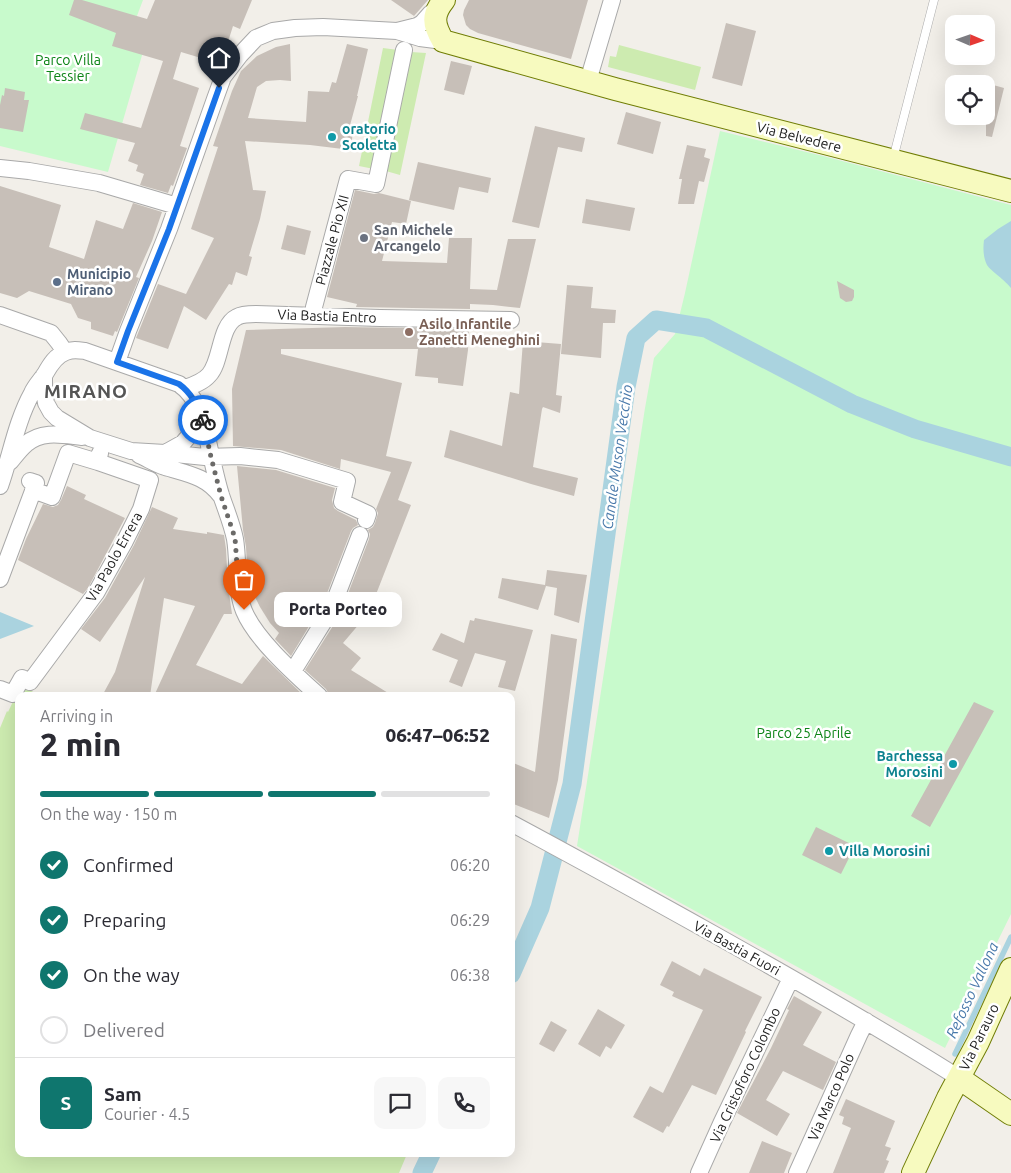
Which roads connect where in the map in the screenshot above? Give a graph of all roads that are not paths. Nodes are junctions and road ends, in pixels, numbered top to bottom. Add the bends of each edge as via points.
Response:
1 (612, 0) edge
2 (934, 0) edge
3 (441, 4) edge
4 (397, 31) junction
5 (443, 41) junction
6 (404, 50) dead end
7 (588, 81) junction
8 (892, 161) junction
9 (2, 168) edge
10 (1011, 191) edge
11 (177, 206) junction
12 (0, 315) edge
13 (313, 315) junction
14 (511, 320) dead end
15 (65, 352) junction
16 (117, 362) junction
17 (44, 375) junction
18 (190, 395) junction
19 (90, 438) junction
20 (131, 451) junction
21 (165, 453) junction
22 (211, 457) junction
23 (7, 466) junction
24 (0, 486) edge
25 (221, 496) junction
26 (0, 579) edge
27 (293, 671) junction
28 (0, 689) edge
29 (315, 692) edge
30 (515, 825) edge
31 (1011, 969) edge
32 (791, 978) junction
33 (866, 1021) junction
34 (959, 1078) junction
35 (1011, 1114) edge
36 (699, 1173) edge
37 (797, 1173) edge
38 (913, 1173) edge

1 - 7 street
2 - 8 lane
3 - 4 street via 422,24
3 - 5 street via 435,16
4 - 5 street
4 - 11 street via 295,28 273,31 256,38 223,77
5 - 7 street, Via Belvedere
6 - 13 street, Piazzale Pio XII via 376,184 348,179
7 - 8 street, Via Belvedere
8 - 10 street, Via Belvedere
9 - 11 street via 99,183
11 - 16 street
12 - 15 street via 51,333
13 - 14 street, Via Bastia Entro
13 - 18 street, Via Bastia Entro via 236,317 226,330 216,365
15 - 16 street via 78,350
15 - 17 street via 50,364
16 - 18 street via 179,384
17 - 19 street via 46,403 51,412
17 - 23 street via 22,417
18 - 21 street via 192,429 183,443
18 - 22 street via 202,415
19 - 20 street
19 - 23 street via 58,434 38,437 26,444
20 - 21 street
20 - 25 street via 199,477 215,487
21 - 22 street
22 - 25 street
22 - 27 street via 278,460 347,481 342,502 368,514 332,606
23 - 24 street
25 - 27 street via 235,538 239,593 244,610 263,640
26 - 28 street, Via Paolo Errera via 32,485 52,497 68,453 99,457 150,480 141,509 84,610 30,682 22,678 13,694
27 - 29 street
30 - 32 street, Via Bastia Fuori
31 - 34 street, Via Parauro
32 - 33 street, Via Bastia Fuori
32 - 36 street, Via Cristoforo Colombo
33 - 34 street, Via Bastia Fuori
33 - 37 street, Via Marco Polo
34 - 35 street
34 - 38 street, Via Parauro

